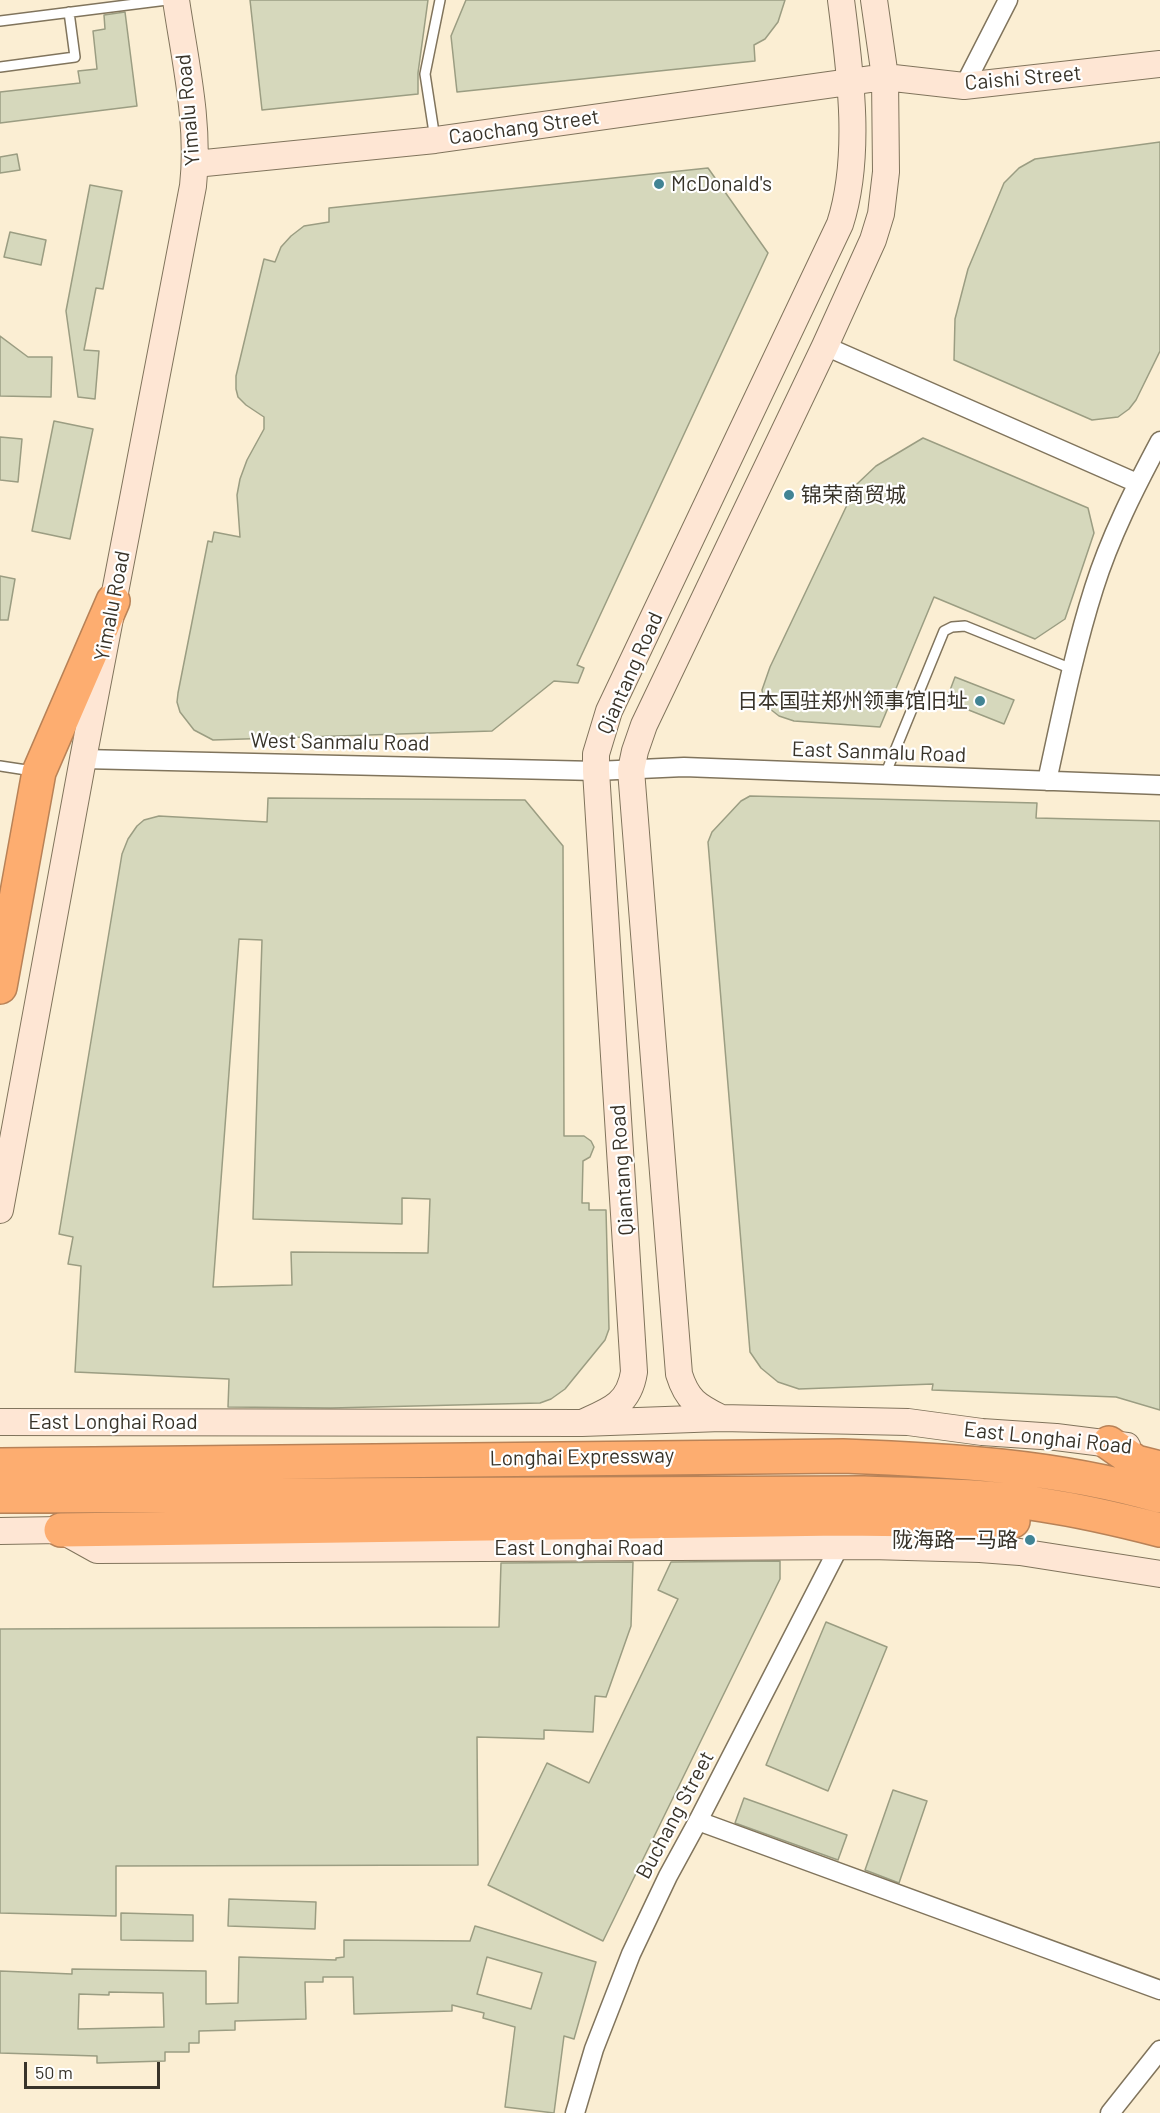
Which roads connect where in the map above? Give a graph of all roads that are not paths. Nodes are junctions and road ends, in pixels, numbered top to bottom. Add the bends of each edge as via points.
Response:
1 (167, 0) edge
2 (176, 0) edge
3 (440, 0) edge
4 (841, 0) edge
5 (874, 0) edge
6 (1008, 0) edge
7 (69, 12) junction
8 (0, 21) edge
9 (1160, 64) edge
10 (0, 67) edge
11 (885, 77) junction
12 (851, 81) junction
13 (964, 86) junction
14 (435, 140) junction
15 (195, 164) junction
16 (825, 346) junction
17 (1160, 441) edge
18 (1137, 483) junction
19 (113, 602) junction
20 (1072, 669) junction
21 (83, 759) junction
22 (0, 766) edge
23 (631, 770) junction
24 (596, 771) junction
25 (39, 772) junction
26 (885, 775) junction
27 (1047, 781) junction
28 (1160, 785) edge
29 (0, 987) edge
30 (0, 1210) edge
31 (721, 1418) junction
32 (0, 1422) edge
33 (582, 1423) junction
34 (1109, 1443) junction
35 (1160, 1452) edge
36 (0, 1465) edge
37 (1160, 1468) edge
38 (0, 1496) edge
39 (1160, 1496) edge
40 (61, 1530) junction
41 (1160, 1530) edge
42 (0, 1531) edge
43 (1160, 1544) edge
44 (839, 1546) junction
45 (1160, 1574) edge
46 (698, 1821) junction
47 (1160, 1990) edge
48 (1160, 2050) edge
49 (574, 2113) edge
50 (1110, 2113) edge

1 - 7 lane
2 - 15 street, Yimalu Road
3 - 14 lane via 425,74
4 - 12 street, Qiantang Road
5 - 11 street, Qiantang Road
6 - 13 street
7 - 8 lane
7 - 10 lane via 75,57
9 - 13 street, Caishi Street
11 - 12 street, Caishi Street
11 - 13 street, Caishi Street
11 - 16 street, Qiantang Road via 886,172 881,214
12 - 14 street, Caochang Street
12 - 24 street, Qiantang Road via 852,170 840,224 609,711 596,754
14 - 15 street, Caochang Street
15 - 19 street, Yimalu Road
16 - 18 street
16 - 23 street, Qiantang Road via 652,708
17 - 18 street
18 - 20 street via 1094,587
19 - 21 street, Yimalu Road
19 - 25 highway
20 - 26 lane via 965,626 944,631
20 - 27 street
21 - 24 street, West Sanmalu Road
21 - 30 street, Yimalu Road
22 - 25 lane
23 - 24 street, East Sanmalu Road
23 - 26 street, East Sanmalu Road via 684,767
23 - 31 street, Qiantang Road via 678,1374 692,1401
24 - 33 street, Qiantang Road via 634,1372 632,1385 619,1404
25 - 29 highway
26 - 27 street, East Sanmalu Road
27 - 28 street, East Sanmalu Road
31 - 33 street, East Longhai Road
31 - 34 street, East Longhai Road via 908,1422
32 - 33 street, East Longhai Road
34 - 35 street, East Longhai Road
34 - 37 highway via 1136,1462
36 - 39 highway, Longhai Expressway via 843,1456 1023,1468
38 - 41 highway, Longhai Expressway via 864,1493 1023,1502
40 - 42 street, East Longhai Road
40 - 43 highway via 515,1522 1003,1520
40 - 44 street, East Longhai Road via 97,1550
44 - 45 street, East Longhai Road via 1020,1552
44 - 46 street, Buchang Street
46 - 47 street
46 - 49 street, Buchang Street via 619,1982
48 - 50 street

